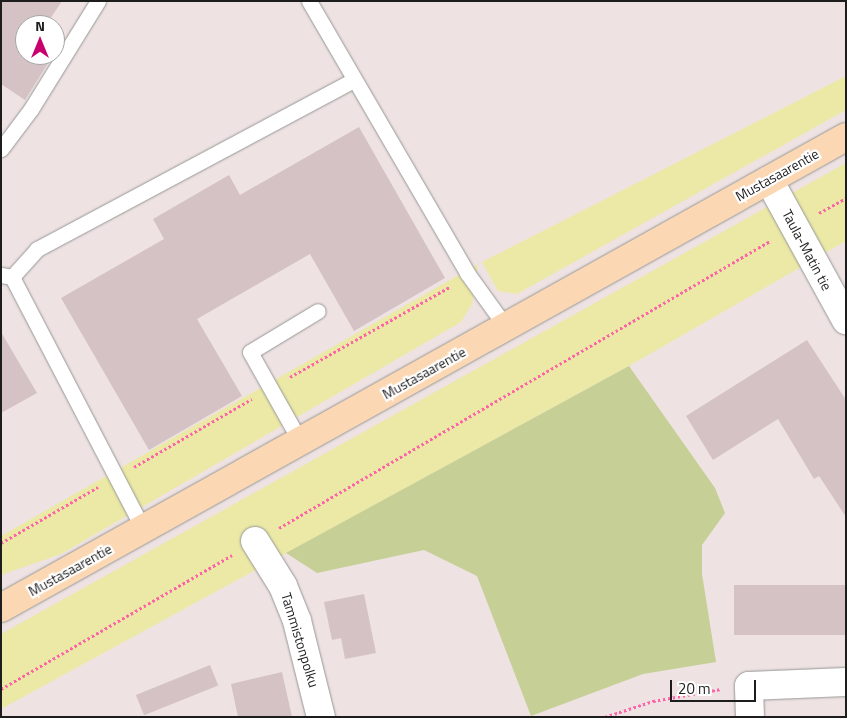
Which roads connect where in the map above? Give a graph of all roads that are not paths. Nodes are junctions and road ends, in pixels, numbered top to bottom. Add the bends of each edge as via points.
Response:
1 (98, 1) edge
2 (309, 1) edge
3 (352, 81) junction
4 (846, 137) edge
5 (1, 149) edge
6 (769, 180) junction
7 (6, 276) edge
8 (318, 312) dead end
9 (846, 320) edge
10 (506, 327) junction
11 (300, 442) junction
12 (143, 530) junction
13 (255, 541) road end
14 (1, 608) edge
15 (846, 682) edge
16 (321, 717) edge
17 (750, 717) edge

1 - 5 lane via 31,109
2 - 3 lane
3 - 7 lane via 37,249
3 - 10 lane via 470,277
4 - 6 main road, Mustasaarentie
6 - 9 street, Taula-Matin tie
6 - 10 main road, Mustasaarentie
7 - 12 lane
8 - 11 lane via 250,352
10 - 11 main road, Mustasaarentie
11 - 12 main road, Mustasaarentie
12 - 14 main road, Mustasaarentie
13 - 16 street, Tammistonpolku via 283,586 297,621
15 - 17 street via 749,686

